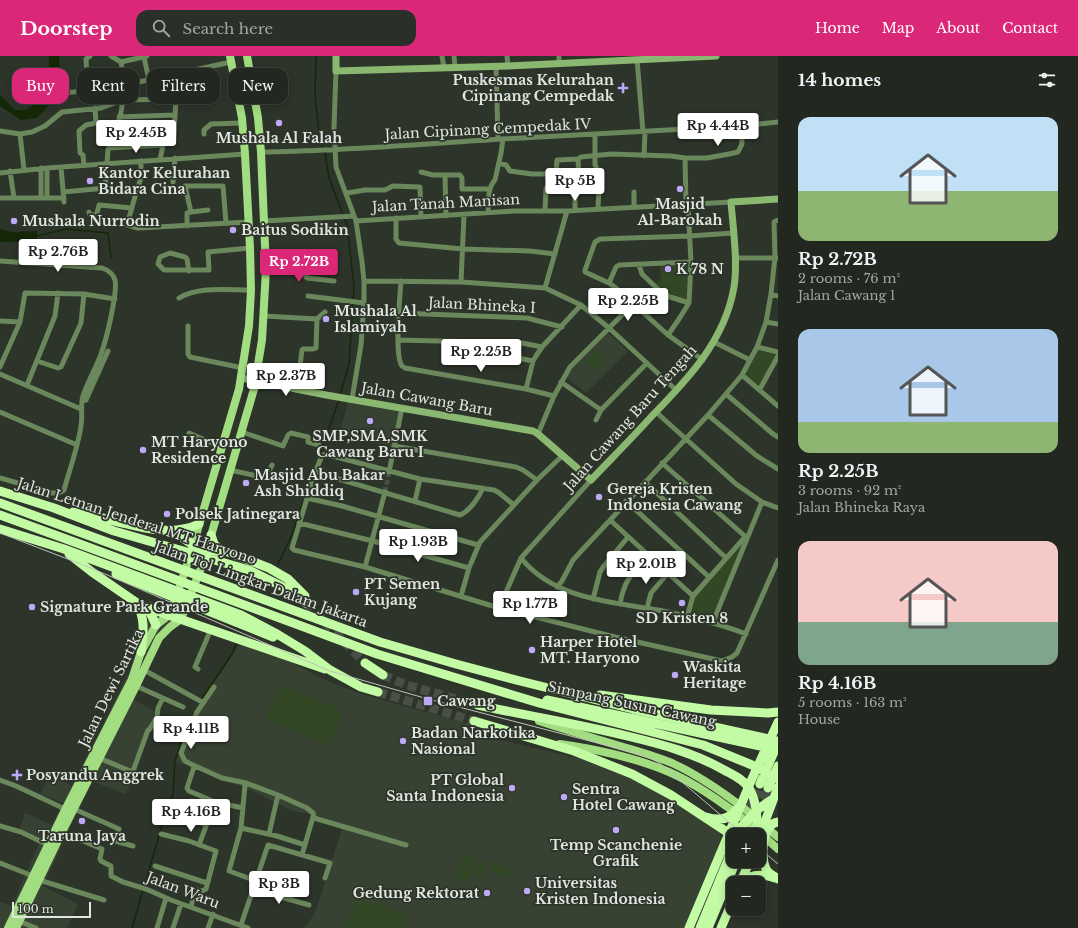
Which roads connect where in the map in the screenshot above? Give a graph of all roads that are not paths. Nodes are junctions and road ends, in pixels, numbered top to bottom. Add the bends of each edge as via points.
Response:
1 (90, 56) edge
2 (111, 56) edge
3 (145, 56) edge
4 (247, 56) edge
5 (336, 56) edge
6 (442, 56) edge
7 (454, 56) edge
8 (508, 56) edge
9 (716, 56) edge
10 (651, 57) edge
11 (690, 57) edge
12 (622, 58) edge
13 (230, 59) edge
14 (559, 59) edge
15 (638, 59) junction
16 (121, 62) junction
17 (496, 66) junction
18 (508, 66) junction
19 (455, 67) junction
20 (87, 68) edge
21 (122, 68) edge
22 (147, 68) edge
23 (199, 68) edge
24 (444, 68) junction
25 (336, 71) junction
26 (112, 104) edge
27 (123, 104) edge
28 (176, 104) edge
29 (94, 108) junction
30 (176, 115) junction
31 (119, 117) junction
32 (778, 122) edge
33 (242, 123) junction
34 (741, 126) junction
35 (174, 129) junction
36 (0, 131) edge
37 (111, 131) junction
38 (644, 132) junction
39 (20, 134) junction
40 (204, 134) dead end
41 (596, 134) junction
42 (500, 139) junction
43 (163, 145) junction
44 (109, 148) junction
45 (335, 149) junction
46 (261, 152) junction
47 (245, 154) junction
48 (595, 155) junction
49 (644, 156) junction
50 (175, 158) junction
51 (685, 158) junction
52 (578, 159) junction
53 (160, 160) junction
54 (140, 161) junction
55 (499, 163) junction
56 (106, 164) junction
57 (84, 165) junction
58 (61, 167) junction
59 (44, 168) junction
60 (24, 170) junction
61 (10, 171) junction
62 (421, 172) dead end
63 (0, 173) edge
64 (551, 174) junction
65 (445, 175) junction
66 (173, 182) dead end
67 (490, 189) junction
68 (63, 192) junction
69 (634, 192) dead end
70 (347, 194) junction
71 (0, 198) edge
72 (14, 198) junction
73 (41, 198) junction
74 (47, 198) junction
75 (778, 198) edge
76 (731, 202) junction
77 (687, 204) junction
78 (634, 207) junction
79 (132, 208) junction
80 (598, 209) junction
81 (208, 210) dead end
82 (575, 210) junction
83 (545, 211) junction
84 (567, 211) junction
85 (89, 212) dead end
86 (191, 212) junction
87 (488, 214) junction
88 (464, 215) junction
89 (354, 216) junction
90 (446, 216) junction
91 (421, 217) junction
92 (396, 218) junction
93 (778, 220) edge
94 (264, 221) junction
95 (249, 222) junction
96 (356, 222) junction
97 (226, 223) junction
98 (187, 226) junction
99 (733, 233) junction
100 (689, 236) junction
101 (250, 248) junction
102 (463, 249) junction
103 (555, 254) junction
104 (735, 258) junction
105 (777, 258) edge
106 (0, 261) edge
107 (691, 262) junction
108 (639, 265) junction
109 (266, 269) junction
110 (189, 271) junction
111 (334, 281) dead end
112 (364, 281) junction
113 (401, 281) junction
114 (461, 282) junction
115 (609, 283) junction
116 (545, 288) junction
117 (251, 290) junction
118 (58, 293) junction
119 (84, 294) junction
120 (771, 294) junction
121 (308, 296) dead end
122 (778, 296) edge
123 (179, 298) dead end
124 (115, 299) junction
125 (364, 302) junction
126 (634, 303) junction
127 (688, 303) junction
128 (581, 306) junction
129 (326, 312) dead end
130 (399, 313) junction
131 (264, 316) junction
132 (317, 319) junction
133 (0, 321) edge
134 (20, 322) junction
135 (766, 322) junction
136 (778, 324) edge
137 (188, 326) dead end
138 (562, 327) junction
139 (609, 328) junction
140 (668, 335) junction
141 (398, 340) junction
142 (465, 342) junction
143 (714, 342) junction
144 (542, 347) junction
145 (757, 347) junction
146 (778, 352) edge
147 (778, 356) edge
148 (703, 360) junction
149 (750, 360) junction
150 (37, 361) junction
151 (533, 361) junction
152 (647, 363) junction
153 (0, 367) edge
154 (243, 368) junction
155 (0, 374) edge
156 (742, 375) junction
157 (241, 378) junction
158 (256, 381) junction
159 (561, 382) junction
160 (27, 385) junction
161 (297, 389) junction
162 (526, 389) junction
163 (760, 389) junction
164 (676, 390) junction
165 (726, 394) junction
166 (554, 396) junction
167 (352, 399) junction
168 (778, 406) edge
169 (402, 408) junction
170 (82, 409) junction
171 (601, 410) junction
172 (0, 412) edge
173 (656, 412) junction
174 (708, 414) junction
175 (596, 420) dead end
176 (242, 432) junction
177 (189, 433) dead end
178 (538, 434) junction
179 (778, 437) edge
180 (685, 439) junction
181 (77, 444) junction
182 (319, 445) dead end
183 (394, 446) junction
184 (221, 447) junction
185 (563, 455) junction
186 (662, 463) junction
187 (272, 465) dead end
188 (778, 469) edge
189 (230, 470) junction
190 (315, 472) junction
191 (389, 472) junction
192 (0, 478) edge
193 (420, 479) junction
194 (537, 480) junction
195 (591, 480) junction
196 (645, 482) junction
197 (483, 488) junction
198 (0, 491) edge
199 (385, 492) junction
200 (307, 498) junction
201 (415, 501) junction
202 (626, 502) junction
203 (762, 502) junction
204 (0, 503) edge
205 (514, 505) junction
206 (778, 508) edge
207 (63, 511) junction
208 (0, 516) edge
209 (379, 517) junction
210 (610, 520) junction
211 (299, 523) junction
212 (199, 524) junction
213 (0, 529) edge
214 (160, 530) junction
215 (211, 535) junction
216 (628, 536) junction
217 (746, 538) junction
218 (373, 541) junction
219 (478, 545) junction
220 (64, 549) junction
221 (207, 551) junction
222 (224, 551) junction
223 (192, 552) junction
224 (649, 557) junction
225 (520, 558) junction
226 (726, 558) junction
227 (778, 560) edge
228 (203, 563) junction
229 (365, 567) junction
230 (469, 568) junction
231 (668, 573) junction
232 (709, 577) junction
233 (557, 587) junction
234 (461, 596) junction
235 (693, 596) junction
236 (593, 599) junction
237 (137, 603) junction
238 (620, 604) junction
239 (148, 608) junction
240 (499, 608) junction
241 (647, 608) junction
242 (169, 615) junction
243 (687, 617) junction
244 (181, 619) junction
245 (713, 622) junction
246 (156, 625) junction
247 (211, 629) junction
248 (746, 634) junction
249 (141, 652) junction
250 (365, 662) tunnel mouth
251 (198, 669) dead end
252 (144, 670) junction
253 (330, 670) junction
254 (382, 675) tunnel mouth
255 (516, 680) junction
256 (480, 684) junction
257 (136, 686) junction
258 (214, 687) dead end
259 (378, 692) tunnel mouth
260 (163, 698) junction
261 (201, 701) dead end
262 (478, 705) tunnel mouth
263 (183, 707) dead end
264 (778, 712) edge
265 (521, 714) junction
266 (474, 721) tunnel mouth
267 (778, 722) edge
268 (528, 737) junction
269 (749, 740) junction
270 (778, 741) edge
271 (778, 750) edge
272 (99, 758) junction
273 (762, 758) junction
274 (193, 765) junction
275 (778, 766) edge
276 (733, 775) junction
277 (778, 779) edge
278 (0, 780) edge
279 (246, 783) junction
280 (765, 788) edge
281 (278, 796) junction
282 (215, 802) junction
283 (243, 808) junction
284 (69, 809) junction
285 (756, 811) junction
286 (174, 816) dead end
287 (702, 816) junction
288 (313, 817) junction
289 (778, 821) edge
290 (206, 825) junction
291 (0, 826) edge
292 (241, 828) junction
293 (737, 828) edge
294 (740, 828) edge
295 (760, 828) edge
296 (62, 832) junction
297 (726, 833) edge
298 (161, 834) dead end
299 (270, 834) junction
300 (778, 838) edge
301 (48, 844) junction
302 (199, 845) junction
303 (305, 845) junction
304 (406, 845) dead end
305 (726, 845) edge
306 (133, 846) dead end
307 (778, 849) edge
308 (722, 852) junction
309 (302, 855) junction
310 (0, 863) edge
311 (726, 865) edge
312 (156, 866) dead end
313 (733, 868) edge
314 (755, 876) edge
315 (36, 878) junction
316 (325, 878) dead end
317 (778, 880) edge
318 (256, 881) junction
319 (207, 883) junction
320 (253, 889) junction
321 (166, 898) junction
322 (104, 900) dead end
323 (181, 904) junction
324 (309, 905) dead end
325 (191, 907) junction
326 (212, 914) junction
327 (726, 916) edge
328 (17, 924) edge
329 (241, 925) junction
330 (8, 928) edge
331 (36, 928) edge
332 (157, 928) edge
333 (173, 928) edge
334 (208, 928) edge
335 (248, 928) edge
336 (689, 928) edge
337 (700, 928) edge
338 (708, 928) edge
339 (721, 928) edge

1 - 20 street via 86,59
2 - 16 street
3 - 16 street
3 - 22 street
4 - 46 main road
5 - 25 street
6 - 24 street
7 - 19 street
8 - 18 street
9 - 11 street
10 - 11 street
10 - 15 street
12 - 14 street
12 - 15 street
13 - 23 street
13 - 33 main road
14 - 18 street
15 - 38 street
16 - 21 street
17 - 18 street
17 - 19 street
17 - 42 street
19 - 24 street
24 - 25 street
25 - 45 street
26 - 29 street
27 - 31 street via 122,114
28 - 30 street
29 - 39 street via 64,111 42,128
29 - 57 street via 96,123 86,125 79,131 80,153 84,155
30 - 31 street
30 - 35 street
31 - 37 street
32 - 34 street, Jalan Cipinang Cempedak IV
33 - 40 street via 212,124 204,130
33 - 47 main road
34 - 38 street, Jalan Cipinang Cempedak IV
34 - 51 street via 742,144 738,152 712,157
35 - 37 street
35 - 43 street via 173,137
36 - 39 street
37 - 44 street
38 - 41 street, Jalan Cipinang Cempedak IV
38 - 49 street
39 - 60 street
41 - 42 street, Jalan Cipinang Cempedak IV
41 - 48 street
42 - 45 street, Jalan Cipinang Cempedak IV
42 - 55 street
43 - 44 street
43 - 53 street
44 - 56 street
45 - 46 street, Jalan Cipinang Cempedak IV
45 - 70 street via 336,167
46 - 94 main road
47 - 50 street
47 - 95 main road
48 - 49 street
48 - 52 street via 581,156
48 - 80 street via 599,184
49 - 51 street
50 - 53 street
50 - 66 street
51 - 77 street
52 - 64 street via 557,160 556,173
52 - 82 street via 579,178 572,180
53 - 54 street
54 - 56 street
54 - 79 street via 141,178
55 - 64 street via 506,164 510,171
55 - 67 street
56 - 57 street
56 - 68 street via 106,188
57 - 58 street
58 - 59 street
58 - 68 street
59 - 60 street
59 - 73 street
59 - 74 street
60 - 61 street
61 - 63 street
61 - 72 street
62 - 65 street
64 - 83 street via 551,186 546,188
65 - 67 street via 461,176 463,189
65 - 90 street
67 - 87 street
68 - 74 street via 64,200
69 - 78 street
70 - 89 street
70 - 91 street via 364,190 385,190 393,186 420,186
71 - 72 street
72 - 73 street
73 - 74 street
75 - 76 street, Jalan Tanah Manisan
76 - 77 street, Jalan Tanah Manisan
76 - 99 street, Jalan Cawang Baru Tengah
77 - 78 street, Jalan Tanah Manisan
77 - 100 street
78 - 80 street, Jalan Tanah Manisan
79 - 85 street via 99,205 95,215 90,215
79 - 98 street via 127,224 130,227
80 - 82 street, Jalan Tanah Manisan
81 - 86 street
82 - 84 street, Jalan Tanah Manisan
83 - 84 street, Jalan Tanah Manisan
83 - 87 street, Jalan Tanah Manisan
84 - 103 street
86 - 97 street via 185,186 224,186
86 - 98 street via 187,213
87 - 88 street, Jalan Tanah Manisan
88 - 90 street, Jalan Tanah Manisan
88 - 102 street
89 - 94 street
89 - 96 street
90 - 91 street, Jalan Tanah Manisan
91 - 92 street, Jalan Tanah Manisan
92 - 96 street, Jalan Tanah Manisan
92 - 102 street via 396,239 399,243
93 - 105 street via 774,221 773,227
94 - 109 main road
95 - 97 street
95 - 101 main road
96 - 112 street
97 - 98 street
99 - 100 street
99 - 104 street, Jalan Cawang Baru Tengah
100 - 107 street
100 - 115 street via 597,240 585,272
101 - 110 street via 208,252 209,270
101 - 117 main road
102 - 103 street
102 - 114 street
103 - 116 street
104 - 105 street
104 - 143 street, Jalan Cawang Baru Tengah via 731,304
105 - 120 street
106 - 124 street via 102,268 115,279
107 - 108 street
107 - 127 street
108 - 115 street via 617,266
108 - 127 street via 642,274 664,295
109 - 111 street via 304,271 307,278
109 - 131 main road
110 - 110 street via 164,270 158,264 160,257 170,253 185,257
112 - 113 street
112 - 125 street
113 - 114 street
113 - 130 street
114 - 116 street
115 - 126 street
116 - 128 street
117 - 123 street via 213,289 189,293
117 - 154 main road
118 - 119 street
118 - 134 street via 25,293
118 - 150 street via 56,313
119 - 124 street
119 - 150 street via 81,322 61,367
120 - 122 street
120 - 135 street
121 - 125 street
124 - 170 street via 106,353 82,397
125 - 167 street via 361,345
126 - 139 street
126 - 140 street
127 - 140 street
128 - 138 street
128 - 139 street
129 - 132 street
130 - 138 street, Jalan Bhineka I via 527,318
130 - 141 street
131 - 132 street
131 - 158 main road
132 - 161 street via 316,348 302,350
133 - 134 street
134 - 153 street
135 - 136 street
135 - 145 street
137 - 154 street via 190,357
138 - 144 street
139 - 152 street
139 - 159 street via 570,367
140 - 148 street
141 - 142 street
141 - 162 street via 400,364 406,368
142 - 144 street
142 - 151 street via 468,348
143 - 148 street, Jalan Cawang Baru Tengah
143 - 149 street
144 - 151 street
145 - 146 street
145 - 149 street
147 - 163 street
148 - 164 street, Jalan Cawang Baru Tengah
149 - 156 street
150 - 160 street
151 - 162 street
152 - 164 street
152 - 171 street
154 - 157 main road
155 - 160 street
156 - 163 street
156 - 165 street
157 - 158 street, Jalan Cawang Baru
157 - 184 main road
158 - 161 street, Jalan Cawang Baru
158 - 176 main road
159 - 166 street
159 - 171 street
160 - 170 street
161 - 167 street, Jalan Cawang Baru
162 - 166 street
163 - 168 street
164 - 173 street, Jalan Cawang Baru Tengah
165 - 174 street
165 - 179 street
166 - 178 street
167 - 169 street, Jalan Cawang Baru
169 - 178 street, Jalan Cawang Baru via 499,424
169 - 183 street
170 - 181 street
171 - 175 street
172 - 181 street
173 - 180 street
173 - 195 street, Jalan Cawang Baru Tengah
174 - 180 street
174 - 188 street via 757,456
176 - 182 street via 283,446 291,433 308,436 308,442
176 - 189 main road
177 - 184 street
178 - 185 street, Jalan Cawang Baru
180 - 186 street
180 - 203 street via 736,484
181 - 192 street via 64,490 59,493 43,491
183 - 191 street
183 - 194 street via 516,467
184 - 212 main road
185 - 194 street
185 - 195 street, Jalan Cawang Baru
186 - 196 street
186 - 217 street
187 - 189 street via 266,478
189 - 215 main road
190 - 191 street via 323,454 327,454
190 - 199 street
190 - 200 street
191 - 193 street
193 - 197 street
193 - 201 street
194 - 205 street
195 - 225 street, Jalan Cawang Baru Tengah
196 - 202 street
196 - 226 street
197 - 201 street via 479,497 461,515
197 - 205 street via 498,492
198 - 207 highway, Jalan Letnan Jenderal MT Haryono
199 - 201 street
199 - 209 street
200 - 209 street
200 - 211 street
202 - 210 street
202 - 232 street
203 - 206 street
203 - 217 street
204 - 255 highway, Jalan Tol Lingkar Dalam Jakarta via 380,642
205 - 219 street
207 - 214 highway via 86,513
207 - 222 highway, Jalan Letnan Jenderal MT Haryono via 114,531 249,570 307,602 303,594 288,579 256,562
208 - 256 highway, Jalan Tol Lingkar Dalam Jakarta via 377,654
209 - 218 street
209 - 219 street
210 - 216 street
210 - 233 street via 574,560
211 - 218 street
211 - 229 street via 292,548
212 - 214 highway via 182,530
212 - 223 main road
213 - 220 highway
214 - 223 highway via 177,534
215 - 221 main road
215 - 222 highway via 214,544
216 - 224 street
216 - 236 street via 600,572
217 - 226 street
217 - 245 street
218 - 229 street
218 - 230 street
219 - 230 street
220 - 237 highway
220 - 253 highway via 206,606 257,623 297,646
221 - 222 highway
221 - 223 highway
221 - 228 main road
223 - 228 highway
223 - 242 main road
224 - 231 street
224 - 238 street via 626,583
225 - 233 street
225 - 240 street, Jalan Cawang Baru Tengah
226 - 232 street
227 - 248 street
228 - 244 main road
229 - 234 street
230 - 234 street
231 - 235 street
231 - 241 street via 651,594
232 - 235 street
233 - 236 street
234 - 240 street
235 - 243 street
236 - 238 street
237 - 239 highway
237 - 249 highway via 144,618
238 - 241 street
239 - 242 highway
239 - 246 highway
240 - 248 street via 722,661 737,653
241 - 243 street
242 - 244 highway
242 - 246 main road, Jalan Dewi Sartika
243 - 245 street
244 - 247 highway
244 - 252 main road, Jalan Dewi Sartika via 159,638
245 - 248 street
246 - 249 main road, Jalan Dewi Sartika
247 - 251 street via 195,667
247 - 253 highway
249 - 284 main road, Jalan Dewi Sartika via 132,679
250 - 254 highway
252 - 257 main road, Jalan Dewi Sartika
252 - 261 street
253 - 259 highway
255 - 264 highway via 661,704 712,710
255 - 269 highway, Simpang Susun Cawang
256 - 269 highway, Simpang Susun Cawang
256 - 277 highway via 579,714 696,743 736,758
257 - 260 street
257 - 272 main road, Jalan Dewi Sartika
258 - 274 street via 197,712 181,753 185,761
260 - 263 street
260 - 272 street via 157,717 148,730 134,772
262 - 265 highway
265 - 276 highway via 578,724 658,743 695,756
265 - 300 main road via 671,763 739,804
266 - 268 highway
267 - 273 highway
268 - 287 highway via 632,774 671,794
268 - 307 main road via 620,757 668,772 721,802
269 - 270 highway, Simpang Susun Cawang
269 - 271 highway, Simpang Susun Cawang
270 - 280 highway
272 - 284 main road, Jalan Dewi Sartika
273 - 276 highway via 748,773 741,776
273 - 280 highway
274 - 279 street via 222,778
274 - 282 street via 186,788
275 - 280 highway
276 - 280 highway
276 - 287 highway via 742,793 735,812 720,820
278 - 284 street
279 - 281 street
279 - 283 street
280 - 285 highway
280 - 285 highway via 752,796
280 - 293 highway
280 - 295 highway
281 - 288 street via 307,808 313,813
281 - 299 street
282 - 283 street
282 - 290 street
283 - 292 street
284 - 296 main road, Jalan Dewi Sartika
284 - 301 main road, Jalan Dewi Sartika
284 - 306 street via 119,829 115,841
285 - 294 highway
285 - 295 highway
286 - 290 street via 196,820
287 - 297 highway
287 - 308 highway via 720,834
288 - 303 street
288 - 304 street
289 - 295 highway via 773,820
289 - 317 highway via 768,828 763,854 766,868
290 - 302 street
291 - 301 street
292 - 299 street
292 - 318 street via 229,871
296 - 315 main road, Jalan Dewi Sartika
296 - 321 street, Jalan Waru via 102,849 100,859 110,866 110,875
298 - 302 street
299 - 303 street
301 - 315 main road, Jalan Dewi Sartika
302 - 319 street via 216,851
303 - 309 street
305 - 308 highway
308 - 336 highway
309 - 316 street via 330,864
309 - 318 street via 268,845
310 - 315 street
311 - 337 highway
312 - 319 street
313 - 338 highway
314 - 317 highway via 768,876
315 - 322 street
315 - 328 main road, Jalan Dewi Sartika
315 - 330 main road, Jalan Dewi Sartika
318 - 320 street
319 - 325 street via 204,890 195,890
320 - 324 street
320 - 329 street
321 - 323 street, Jalan Waru
321 - 332 street
323 - 325 street, Jalan Waru
323 - 333 street
325 - 326 street, Jalan Waru
326 - 329 street, Jalan Waru
326 - 334 street
327 - 339 highway
328 - 331 street
329 - 335 street, Jalan Waru

